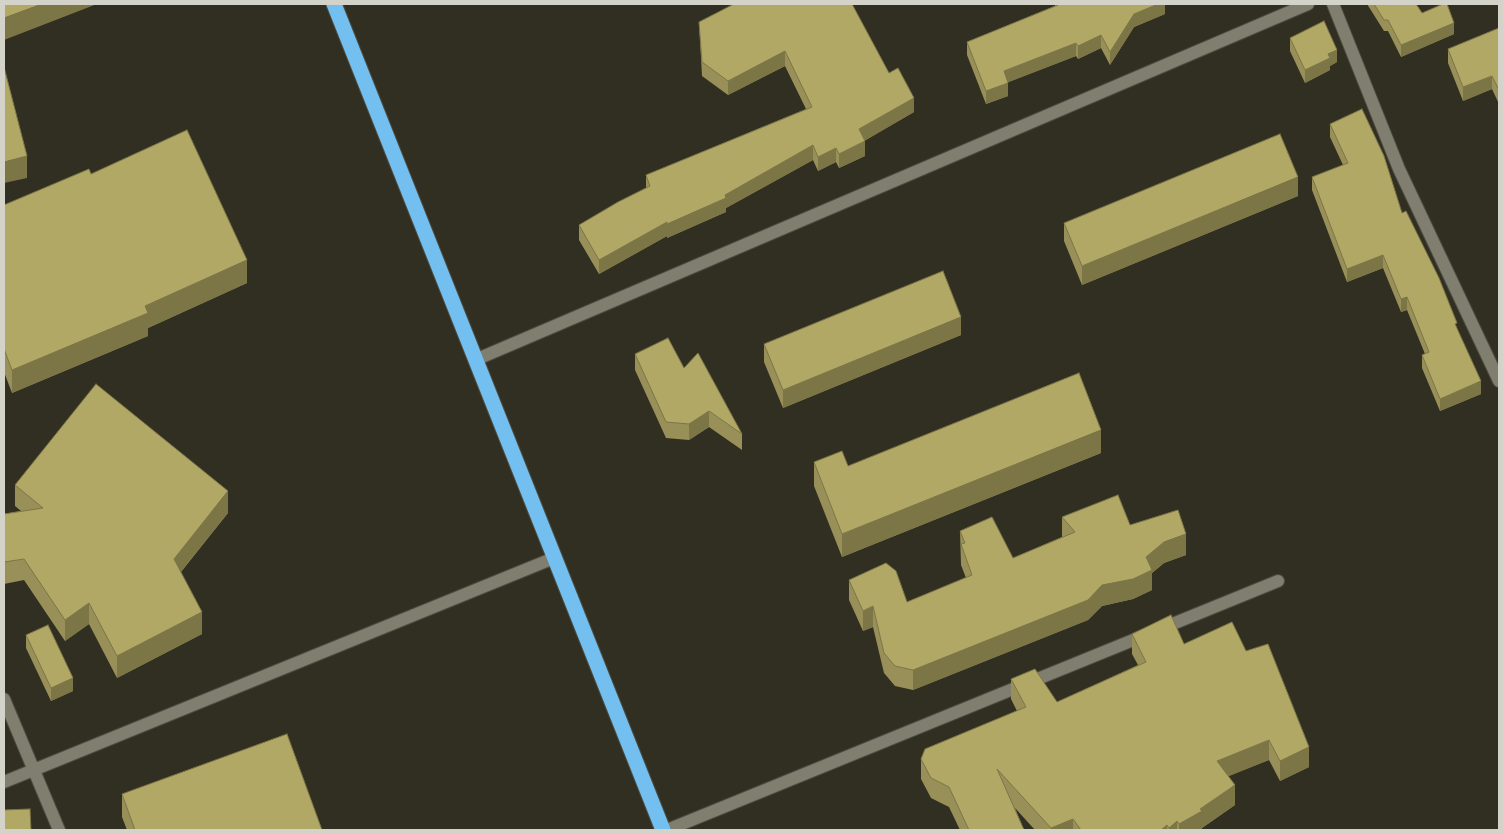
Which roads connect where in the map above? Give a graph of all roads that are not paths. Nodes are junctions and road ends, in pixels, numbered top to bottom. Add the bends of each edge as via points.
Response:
1 (334, 4) edge
2 (1308, 4) edge
3 (1333, 4) edge
4 (475, 360) junction
5 (1499, 381) edge
6 (554, 558) junction
7 (1278, 580) dead end
8 (4, 699) edge
9 (34, 770) junction
10 (4, 782) edge
11 (58, 830) edge
12 (662, 830) edge
13 (667, 830) edge

1 - 4 highway
2 - 4 street
3 - 5 street via 1399,169
4 - 6 highway
6 - 9 street
6 - 12 highway
7 - 13 street
8 - 9 street
9 - 10 street
9 - 11 street

